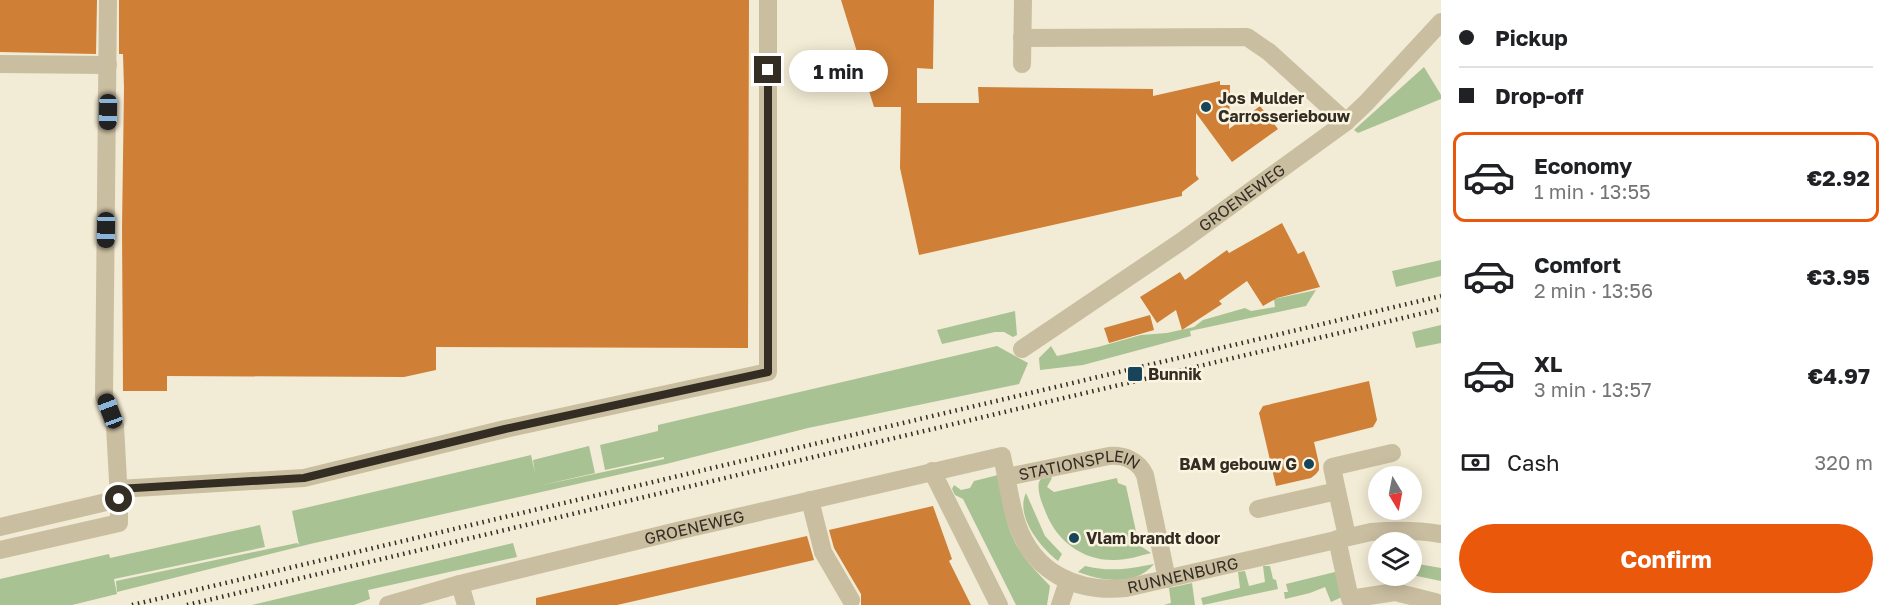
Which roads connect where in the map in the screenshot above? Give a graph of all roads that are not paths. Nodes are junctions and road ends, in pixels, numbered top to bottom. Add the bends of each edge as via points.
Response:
1 (108, 0) edge
2 (768, 0) edge
3 (1023, 0) edge
4 (1441, 22) edge
5 (1022, 38) junction
6 (0, 64) edge
7 (1022, 64) dead end
8 (108, 65) junction
9 (1346, 122) junction
10 (1022, 349) dead end
11 (1392, 453) dead end
12 (1002, 456) joint
13 (932, 471) junction
14 (1007, 477) junction
15 (1337, 490) junction
16 (118, 494) junction
17 (810, 500) junction
18 (1258, 509) dead end
19 (0, 527) edge
20 (1441, 534) edge
21 (1342, 538) junction
22 (0, 550) edge
23 (1167, 579) junction
24 (1068, 581) junction
25 (460, 584) junction
26 (851, 600) dead end
27 (388, 605) edge
28 (466, 605) edge
29 (999, 605) edge
30 (1060, 605) edge
31 (1441, 605) edge

1 - 8 street
2 - 16 street via 768,372 505,429 304,478
3 - 5 street
4 - 9 street, GROENEWEG
5 - 7 street
5 - 9 street via 1247,37
6 - 8 street
8 - 16 street via 104,396 116,426
9 - 10 street, GROENEWEG via 1182,241
11 - 15 street via 1332,467
12 - 13 street, GROENEWEG
12 - 14 street, RUNNENBURG
13 - 17 street, GROENEWEG
13 - 29 street
14 - 23 street, STATIONSPLEIN via 1109,456 1125,457 1136,463 1145,474
14 - 24 street, RUNNENBURG via 1017,522 1029,548 1048,569
15 - 18 street
15 - 21 street
16 - 19 street
16 - 22 street via 119,523
17 - 25 street, GROENEWEG
17 - 26 street via 823,552
20 - 21 street, RUNNENBURG via 1400,530
21 - 23 street, RUNNENBURG
21 - 31 street via 1350,599 1395,592
23 - 24 street, RUNNENBURG via 1111,589
24 - 30 street
25 - 27 street, GROENEWEG
25 - 28 street

